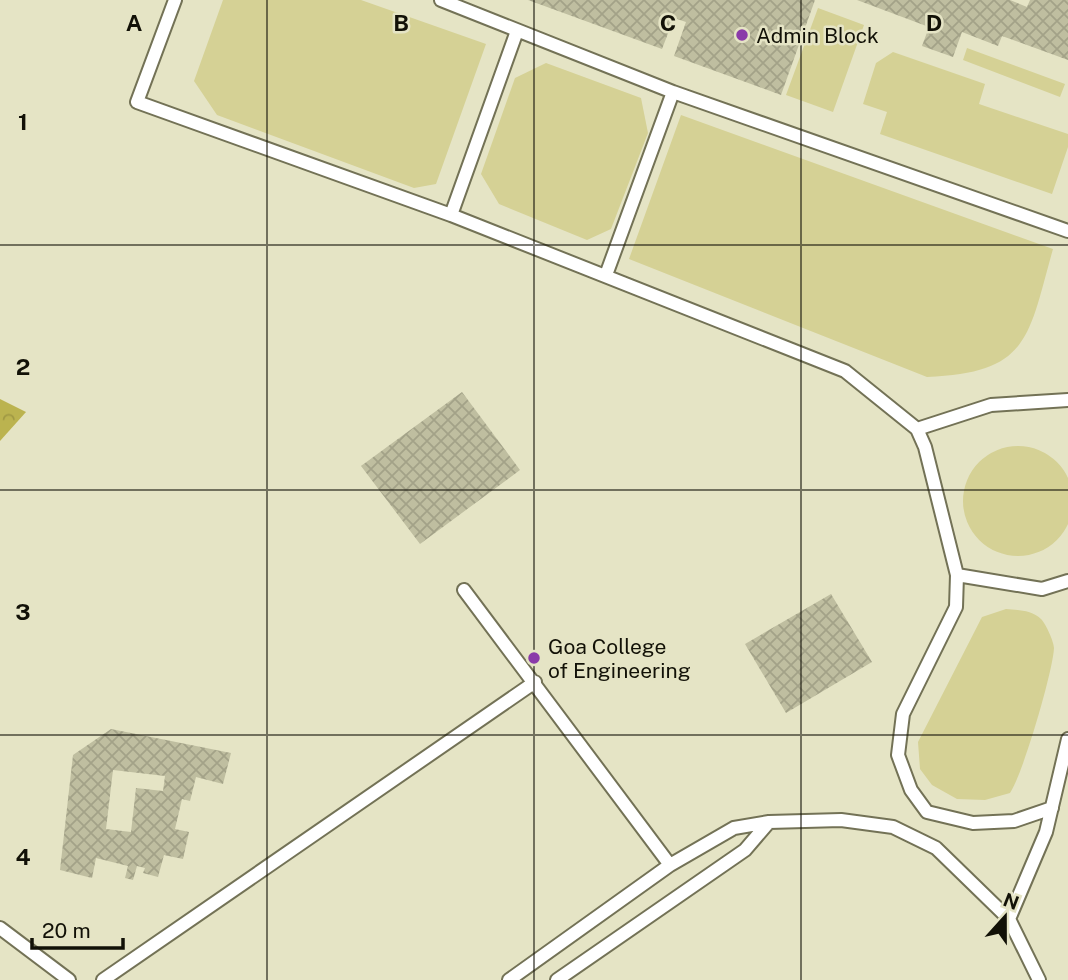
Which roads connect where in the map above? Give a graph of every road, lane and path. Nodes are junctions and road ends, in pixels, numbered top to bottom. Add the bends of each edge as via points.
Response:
1 (175, 0) edge
2 (441, 0) edge
3 (517, 31) junction
4 (673, 92) junction
5 (451, 215) junction
6 (1068, 231) edge
7 (606, 275) junction
8 (1068, 400) edge
9 (917, 429) junction
10 (957, 575) junction
11 (1068, 581) edge
12 (464, 590) dead end
13 (535, 682) junction
14 (1068, 739) edge
15 (1052, 808) junction
16 (769, 821) junction
17 (670, 865) junction
18 (1009, 919) junction
19 (0, 928) edge
20 (69, 980) edge
21 (103, 980) edge
22 (509, 980) edge
23 (556, 980) edge
24 (1039, 980) edge

1 - 5 lane via 136,102
2 - 3 lane
3 - 4 lane
3 - 5 lane
4 - 6 lane
4 - 7 lane
5 - 7 lane
7 - 9 lane via 845,371
8 - 9 lane via 990,405
9 - 10 lane
10 - 11 lane via 1042,589
10 - 15 lane via 957,607 903,714 898,755 911,790 927,812 973,823 1014,821
12 - 13 lane
13 - 17 lane
13 - 21 lane
14 - 15 lane
15 - 18 lane
16 - 17 lane via 734,828
16 - 18 lane via 841,820 893,827 936,848
16 - 23 lane via 745,850
17 - 22 lane
18 - 24 lane
19 - 20 lane

